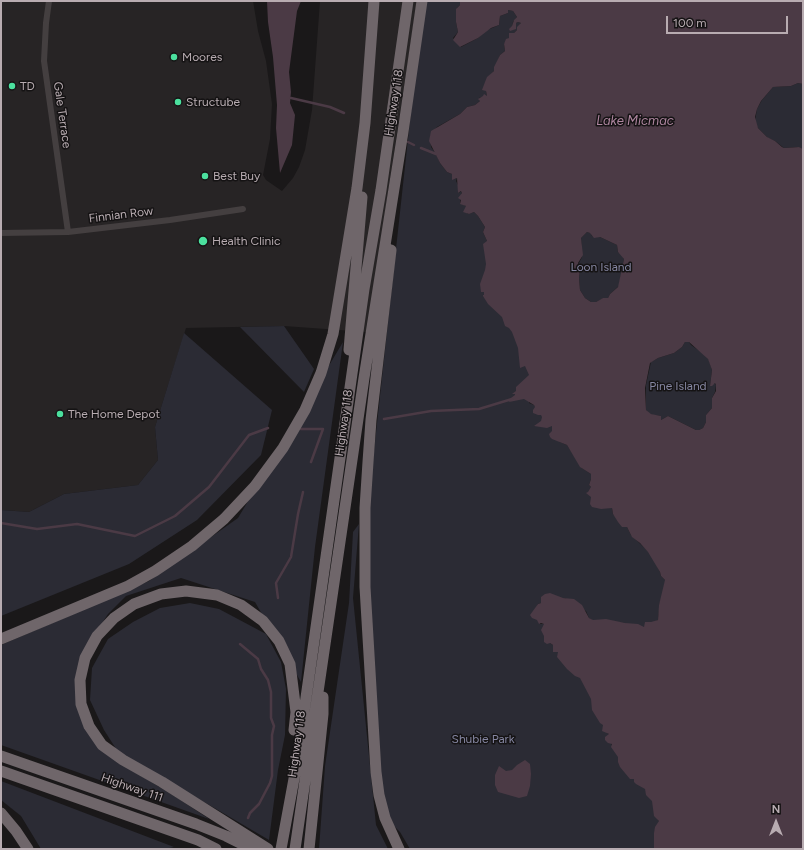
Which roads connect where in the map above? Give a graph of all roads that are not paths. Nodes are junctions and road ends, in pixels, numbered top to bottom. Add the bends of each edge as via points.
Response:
1 (49, 1) edge
2 (374, 1) edge
3 (408, 1) edge
4 (422, 1) edge
5 (365, 123) junction
6 (403, 132) junction
7 (243, 209) dead end
8 (68, 232) junction
9 (1, 233) edge
10 (318, 611) junction
11 (1, 640) edge
12 (322, 666) junction
13 (1, 756) edge
14 (1, 771) edge
15 (1, 813) edge
16 (249, 844) edge
17 (282, 845) edge
18 (28, 849) edge
19 (216, 849) edge
20 (268, 849) edge
21 (295, 849) edge
22 (309, 849) edge
23 (399, 849) edge

1 - 8 street, Gale Terrace via 44,61
2 - 5 highway
3 - 10 highway, Highway 118
4 - 6 highway, Highway 118
5 - 10 highway via 363,188 354,295 329,506 320,557
5 - 11 highway via 333,334 318,379 283,448 255,486 224,519 192,546 128,586
6 - 12 highway, Highway 118
6 - 23 highway via 399,192 371,420 365,508 366,587 376,772 385,818
7 - 8 street, Finnian Row
8 - 9 street, Finnian Row
10 - 17 highway, Highway 118 via 296,768
12 - 21 highway, Highway 118
12 - 22 highway via 323,714
13 - 16 highway, Highway 111
14 - 19 highway via 198,840
15 - 18 highway
16 - 17 highway via 162,782 102,745 89,726 81,704 80,680 85,658 97,636 114,618 134,604 161,594 186,591 217,595 241,605 263,621 279,641 290,664 296,712
16 - 20 highway

